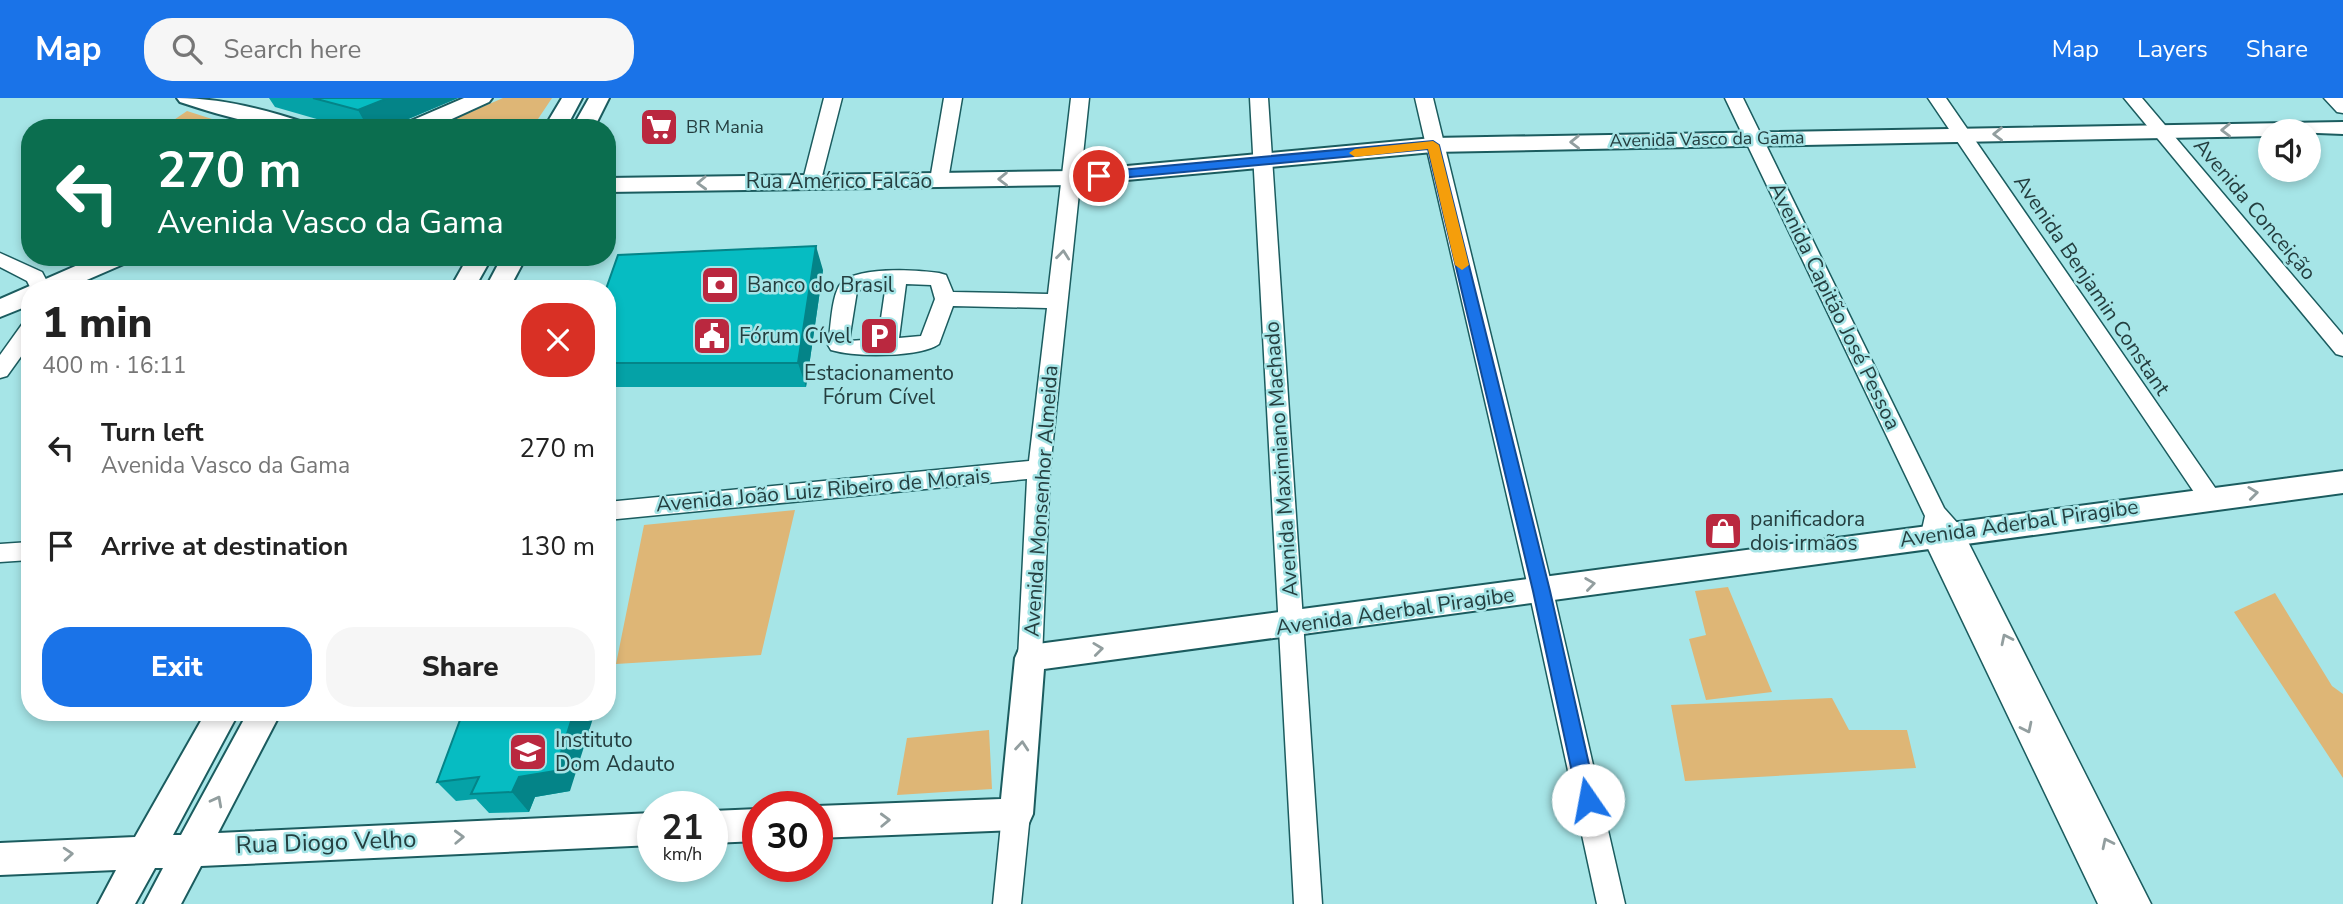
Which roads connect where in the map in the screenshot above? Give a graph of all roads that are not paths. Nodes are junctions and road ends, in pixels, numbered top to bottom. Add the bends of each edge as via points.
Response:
1 (187, 98) edge
2 (237, 98) edge
3 (482, 98) edge
4 (572, 98) edge
5 (599, 98) edge
6 (833, 98) edge
7 (953, 98) edge
8 (1080, 98) edge
9 (1259, 98) edge
10 (1424, 98) edge
11 (1734, 98) edge
12 (1937, 98) edge
13 (2133, 98) edge
14 (2333, 98) edge
15 (2343, 108) edge
16 (261, 114) junction
17 (274, 119) edge
18 (434, 119) edge
19 (560, 119) edge
20 (588, 119) edge
21 (2343, 128) edge
22 (2160, 132) junction
23 (1961, 135) junction
24 (1754, 138) junction
25 (1433, 145) junction
26 (1263, 163) junction
27 (1072, 178) junction
28 (812, 180) junction
29 (939, 180) junction
30 (616, 185) edge
31 (0, 259) edge
32 (97, 266) edge
33 (897, 279) junction
34 (37, 280) edge
35 (63, 280) edge
36 (21, 299) edge
37 (945, 299) junction
38 (1058, 301) junction
39 (0, 309) edge
40 (21, 341) edge
41 (887, 347) junction
42 (2343, 349) edge
43 (0, 371) edge
44 (1040, 469) junction
45 (2343, 482) edge
46 (2210, 498) junction
47 (616, 509) edge
48 (1940, 527) junction
49 (21, 552) edge
50 (0, 553) edge
51 (1541, 591) junction
52 (1291, 625) junction
53 (1030, 658) junction
54 (218, 721) edge
55 (260, 721) edge
56 (1016, 814) junction
57 (833, 821) edge
58 (637, 830) edge
59 (192, 848) junction
60 (146, 850) junction
61 (0, 859) edge
62 (116, 904) edge
63 (162, 904) edge
64 (1007, 904) edge
65 (1308, 904) edge
66 (1611, 904) edge
67 (2113, 904) edge
68 (2137, 904) edge

1 - 16 main road via 238,114
2 - 16 main road via 254,104
3 - 18 main road
4 - 19 main road
5 - 20 main road
6 - 28 street
7 - 29 street
8 - 27 street, Avenida Monsenhor Almeida
9 - 26 street, Avenida Maximiano Machado
10 - 25 street
11 - 24 street, Avenida Capitão José Pessoa
12 - 23 street, Avenida Benjamin Constant
13 - 22 street, Avenida Conceição
14 - 15 street
16 - 17 main road
21 -> 22 main road, Avenida Vasco da Gama
22 -> 23 main road, Avenida Vasco da Gama
22 - 42 street, Avenida Conceição
23 - 24 main road, Avenida Vasco da Gama
23 - 46 street, Avenida Benjamin Constant
24 -> 25 main road, Avenida Vasco da Gama
24 - 48 street, Avenida Capitão José Pessoa
25 - 26 main road, Avenida Vasco da Gama
25 - 51 street
26 - 27 main road, Avenida Vasco da Gama
26 - 52 street, Avenida Maximiano Machado
27 -> 29 main road, Rua Américo Falcão
38 -> 27 street, Avenida Monsenhor Almeida
28 - 29 main road, Rua Américo Falcão
28 -> 30 main road, Rua Américo Falcão
31 - 34 street
32 - 35 main road
33 - 37 street via 939,281
33 - 41 street
33 - 41 street via 863,279 848,288 838,345
36 - 39 main road
37 - 38 street
37 - 41 street via 932,339 918,346
38 - 44 street, Avenida Monsenhor Almeida
40 - 43 street
44 - 47 street, Avenida João Luiz Ribeiro de Morais
44 - 53 street, Avenida Monsenhor Almeida
46 -> 45 main road, Avenida Aderbal Piragibe
46 - 48 main road, Avenida Aderbal Piragibe
51 -> 48 main road, Avenida Aderbal Piragibe
48 -> 67 street, Avenida Capitão José Pessoa
68 -> 48 street, Avenida Capitão José Pessoa
49 - 50 street
51 - 52 main road, Avenida Aderbal Piragibe
51 - 66 street
53 -> 52 main road, Avenida Aderbal Piragibe
52 - 65 street, Avenida Maximiano Machado
56 -> 53 main road, Avenida Monsenhor Almeida
54 - 60 main road
59 -> 55 main road
57 -> 56 main road
56 - 64 street, Avenida Monsenhor Almeida
59 -> 58 main road, Rua Diogo Velho
59 - 60 main road, Rua Diogo Velho
59 - 63 main road
61 -> 60 main road, Rua Diogo Velho
60 - 62 main road

